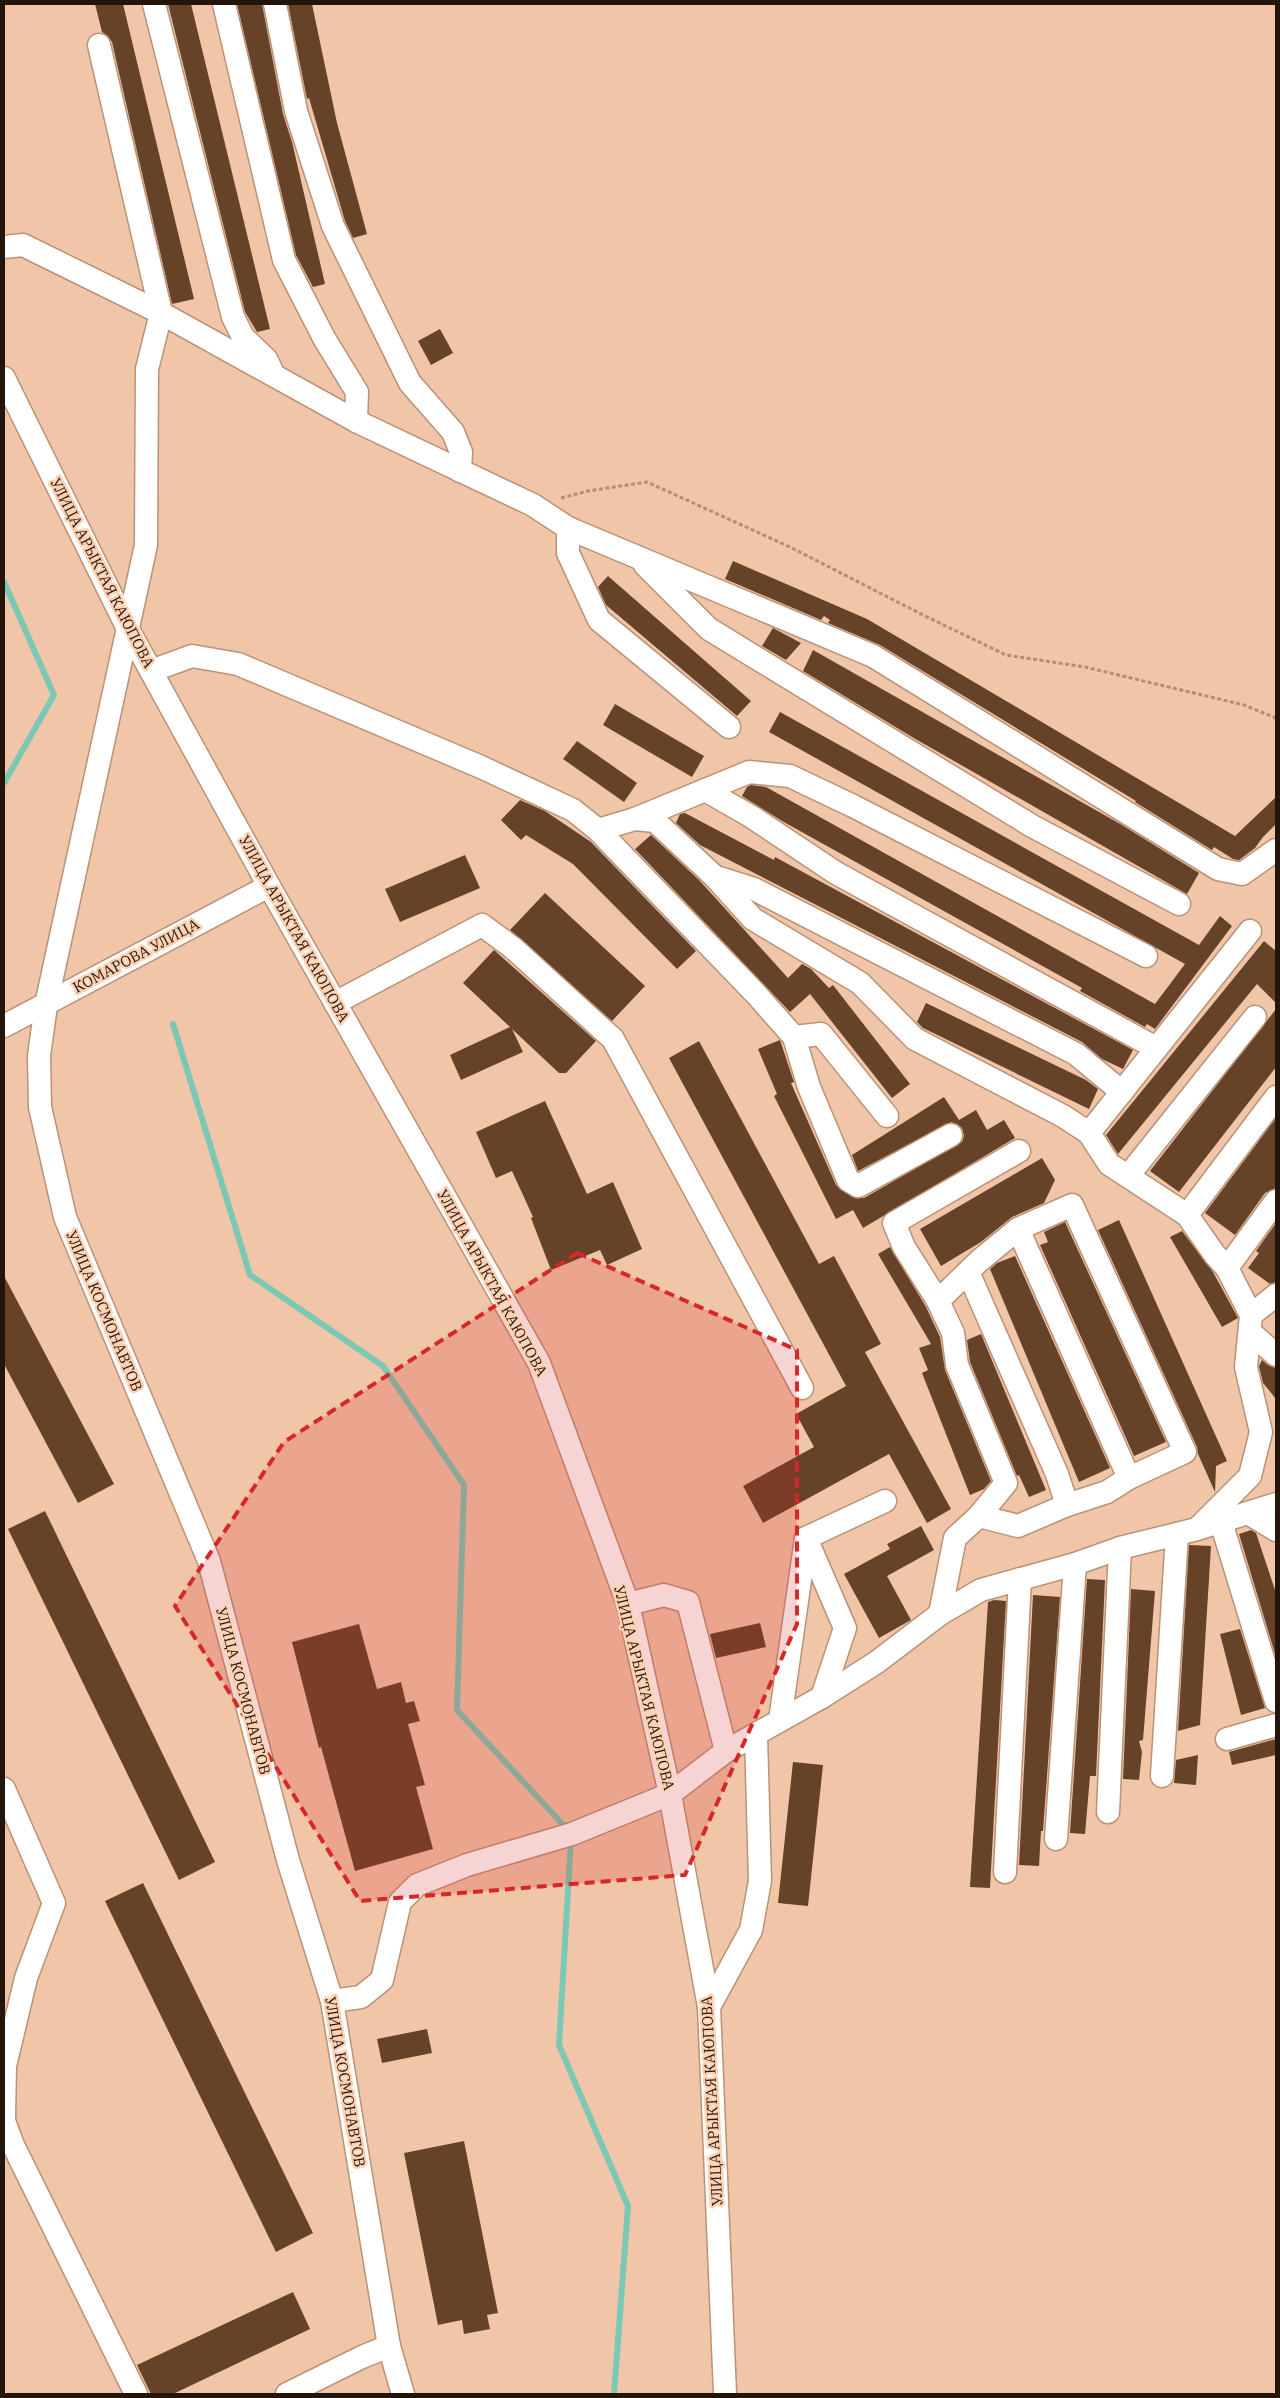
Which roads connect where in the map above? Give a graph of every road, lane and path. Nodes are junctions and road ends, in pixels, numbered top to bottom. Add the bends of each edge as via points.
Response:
1 (154, 4) edge
2 (224, 4) edge
3 (275, 4) edge
4 (99, 45) dead end
5 (4, 247) edge
6 (161, 313) junction
7 (4, 378) edge
8 (277, 378) junction
9 (356, 421) junction
10 (460, 471) junction
11 (533, 506) junction
12 (568, 528) junction
13 (638, 557) junction
14 (129, 631) junction
15 (151, 671) junction
16 (1276, 718) edge
17 (728, 726) dead end
18 (705, 790) junction
19 (635, 819) junction
20 (598, 830) junction
21 (1276, 850) edge
22 (715, 877) junction
23 (269, 886) junction
24 (1179, 904) dead end
25 (1250, 931) dead end
26 (1146, 956) dead end
27 (335, 1003) junction
28 (46, 1004) junction
29 (1255, 1017) dead end
30 (4, 1026) edge
31 (794, 1037) junction
32 (1156, 1048) junction
33 (1122, 1092) junction
34 (1276, 1097) edge
35 (887, 1116) dead end
36 (1089, 1133) junction
37 (952, 1135) dead end
38 (1019, 1151) dead end
39 (1128, 1176) junction
40 (1276, 1201) edge
41 (1187, 1216) junction
42 (1018, 1229) junction
43 (1227, 1268) junction
44 (968, 1272) junction
45 (1276, 1295) edge
46 (938, 1301) junction
47 (1251, 1324) junction
48 (1276, 1355) edge
49 (802, 1388) dead end
50 (1129, 1478) junction
51 (885, 1501) dead end
52 (1276, 1504) edge
53 (1067, 1505) junction
54 (1248, 1513) junction
55 (979, 1516) junction
56 (1221, 1522) junction
57 (1276, 1530) edge
58 (1187, 1531) junction
59 (806, 1538) junction
60 (1120, 1548) junction
61 (1075, 1564) junction
62 (1020, 1579) junction
63 (628, 1604) junction
64 (940, 1614) junction
65 (822, 1697) junction
66 (1276, 1701) edge
67 (780, 1720) junction
68 (1276, 1725) edge
69 (756, 1736) junction
70 (1227, 1739) dead end
71 (726, 1751) junction
72 (1162, 1776) dead end
73 (4, 1789) edge
74 (670, 1794) junction
75 (1108, 1812) dead end
76 (1056, 1840) dead end
77 (1005, 1872) dead end
78 (332, 2000) junction
79 (710, 2007) junction
80 (4, 2117) edge
81 (4, 2121) edge
82 (389, 2346) junction
83 (136, 2394) edge
84 (287, 2394) edge
85 (403, 2394) edge
86 (725, 2394) edge

1 - 8 street via 233,317 243,337 266,359
2 - 9 street via 284,260 324,338 358,392
3 - 10 street via 296,111 333,226 410,383 453,432 461,452
4 - 6 street
5 - 6 street via 23,246
6 - 8 street
6 - 14 street, УЛИЦА КОСМОНАВТОВ via 147,369 146,545
7 - 14 street, УЛИЦА АРЫКТАЯ КАЮПОВА
8 - 9 street
9 - 10 street
10 - 11 street
11 - 12 street
11 - 16 path via 588,491 647,482 790,547 1006,655 1094,669 1244,705
12 - 13 street
12 - 17 street via 568,553 600,620
13 - 21 street via 873,656 1218,869 1242,874
13 - 24 street via 709,630 1032,826
14 - 15 street, УЛИЦА АРЫКТАЯ КАЮПОВА
14 - 28 street, УЛИЦА КОСМОНАВТОВ
15 - 20 street via 192,656 238,664 481,767 573,810
15 - 23 street, УЛИЦА АРЫКТАЯ КАЮПОВА
18 - 19 street
18 - 26 street via 749,772 790,776
18 - 32 street via 752,816 836,873
19 - 20 street
19 - 22 street via 655,821
20 - 31 street
22 - 33 street via 754,889 1076,1054
22 - 36 street via 753,920 860,983 915,1039 1063,1116
23 - 27 street, УЛИЦА АРЫКТАЯ КАЮПОВА
23 - 28 street, КОМАРОВА УЛИЦА
25 - 32 street
27 - 49 street via 482,925 513,948 613,1039
27 - 63 street, УЛИЦА АРЫКТАЯ КАЮПОВА via 539,1363
28 - 30 street, КОМАРОВА УЛИЦА
28 - 78 street, УЛИЦА КОСМОНАВТОВ via 39,1056 40,1107 65,1217 209,1561 288,1860
29 - 39 street
31 - 35 street via 821,1034
31 - 37 street via 809,1087 848,1180 858,1186
32 - 33 street
33 - 36 street
34 - 41 street
36 - 39 street via 1110,1164
38 - 46 street via 894,1223 904,1247
39 - 41 street
40 - 43 street
41 - 43 street
42 - 44 street
42 - 50 street
42 - 50 street via 1072,1205 1185,1452
43 - 47 street
44 - 46 street
44 - 53 street via 1057,1474
45 - 47 street
46 - 55 street via 952,1332 957,1366 1006,1483
47 - 48 street
47 - 58 street via 1246,1367 1261,1432 1250,1476
50 - 53 street via 1107,1492
51 - 59 street
52 - 54 street
53 - 55 street via 1018,1526
54 - 56 street
54 - 57 street
55 - 64 street via 955,1538
56 - 58 street
56 - 66 street
58 - 60 street
58 - 72 street
59 - 65 street via 845,1628
59 - 67 street
60 - 61 street
60 - 75 street
61 - 62 street
61 - 76 street
62 - 64 street via 981,1590
62 - 77 street
63 - 71 street via 664,1595 688,1602
63 - 74 street, УЛИЦА АРЫКТАЯ КАЮПОВА
64 - 65 street via 877,1662
65 - 67 street
67 - 69 street
68 - 70 street
69 - 71 street
69 - 79 street via 760,1881 751,1930
71 - 74 street
73 - 80 street via 54,1903 26,1978 5,2066
74 - 78 street via 572,1834 467,1865 418,1885 400,1902 382,1980 361,1997
74 - 79 street, УЛИЦА АРЫКТАЯ КАЮПОВА
78 - 82 street, УЛИЦА КОСМОНАВТОВ
79 - 86 street, УЛИЦА АРЫКТАЯ КАЮПОВА
81 - 83 street
82 - 84 street
82 - 85 street, УЛИЦА КОСМОНАВТОВ

